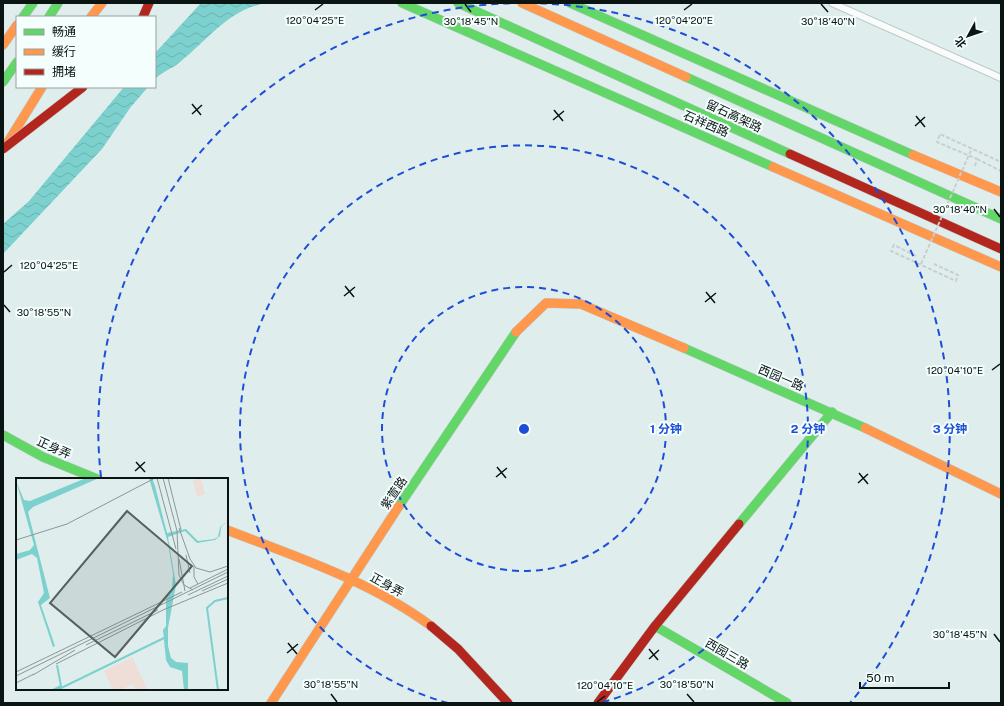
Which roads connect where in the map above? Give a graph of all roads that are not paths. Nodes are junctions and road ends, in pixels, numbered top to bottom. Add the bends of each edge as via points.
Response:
1 (33, 3) edge
2 (58, 3) edge
3 (102, 3) edge
4 (149, 3) edge
5 (402, 3) edge
6 (458, 3) edge
7 (522, 3) edge
8 (570, 3) edge
9 (832, 3) edge
10 (24, 16) edge
11 (50, 16) edge
12 (92, 16) edge
13 (143, 16) edge
14 (16, 26) edge
15 (3, 45) edge
16 (16, 63) edge
17 (1001, 78) edge
18 (3, 82) edge
19 (41, 88) edge
20 (82, 88) edge
21 (63, 104) junction
22 (3, 150) edge
23 (3, 161) edge
24 (1001, 192) edge
25 (1001, 219) edge
26 (1001, 249) edge
27 (1001, 267) edge
28 (546, 303) joint
29 (832, 412) junction
30 (3, 435) edge
31 (95, 478) edge
32 (1001, 494) edge
33 (228, 530) edge
34 (350, 579) junction
35 (655, 626) junction
36 (271, 703) edge
37 (508, 703) edge
38 (598, 703) edge
39 (787, 703) edge

1 - 10 main road
2 - 11 main road
3 - 12 main road
4 - 13 main road
5 - 27 main road, 石祥西路
6 - 26 main road, 留石高架路
7 - 25 main road, 留石高架路
8 - 24 main road
9 - 17 lane
14 - 15 main road
16 - 18 main road
19 - 22 main road
20 - 21 main road, bridge
21 - 22 main road, bridge
21 - 23 main road, bridge
28 - 29 main road, 西园一路 via 581,304
28 - 34 main road, 紫萱路 via 516,332
29 - 32 main road, 西园一路
29 - 35 main road
30 - 31 main road, 正身弄 via 43,457
33 - 34 main road, 正身弄
34 - 36 main road, 紫萱路
34 - 37 main road, 正身弄 via 408,610 441,634
35 - 38 main road
35 - 39 main road, 西园三路

